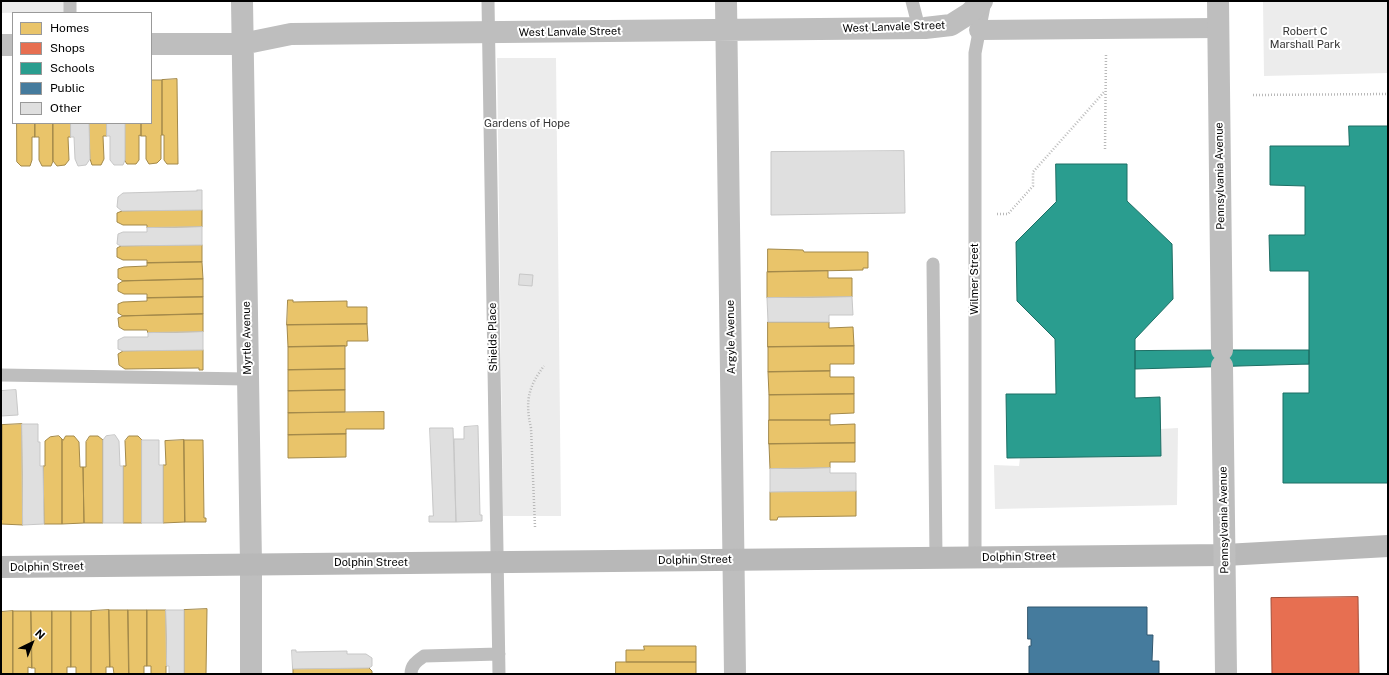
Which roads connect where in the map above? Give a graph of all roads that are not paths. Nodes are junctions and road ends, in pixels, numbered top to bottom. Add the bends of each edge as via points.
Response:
1 (70, 1) edge
2 (242, 1) edge
3 (488, 1) edge
4 (726, 1) edge
5 (912, 1) edge
6 (984, 1) edge
7 (1218, 1) edge
8 (70, 12) edge
9 (919, 28) junction
10 (1218, 28) junction
11 (727, 30) junction
12 (979, 30) junction
13 (488, 33) junction
14 (152, 44) edge
15 (242, 44) junction
16 (1, 45) edge
17 (12, 45) edge
18 (933, 264) dead end
19 (1, 375) edge
20 (247, 379) junction
21 (1388, 546) edge
22 (1225, 555) junction
23 (936, 558) junction
24 (975, 558) junction
25 (733, 560) junction
26 (497, 562) junction
27 (251, 564) junction
28 (1, 567) edge
29 (499, 654) junction
30 (251, 674) edge
31 (411, 674) edge
32 (499, 674) edge
33 (735, 674) edge
34 (1226, 674) edge

1 - 8 lane
2 - 15 street, Myrtle Avenue
3 - 13 lane, Shields Place
4 - 11 street, Argyle Avenue
5 - 9 lane
6 - 9 street, West Lanvale Street via 951,25
6 - 12 lane, Wilmer Street
7 - 10 street, Pennsylvania Avenue
9 - 11 street, West Lanvale Street
10 - 12 street
10 - 22 street, Pennsylvania Avenue
11 - 13 street, West Lanvale Street
11 - 25 street, Argyle Avenue
12 - 24 lane, Wilmer Street via 975,53
13 - 15 street, West Lanvale Street via 291,34
13 - 26 lane, Shields Place
14 - 15 street, West Lanvale Street
15 - 20 street, Myrtle Avenue
16 - 17 street
18 - 23 lane
19 - 20 lane
20 - 27 street, Myrtle Avenue
21 - 22 main road, Dolphin Street
22 - 24 main road, Dolphin Street
22 - 34 street, Pennsylvania Avenue
23 - 24 main road, Dolphin Street
23 - 25 main road, Dolphin Street
25 - 26 main road, Dolphin Street
25 - 33 street, Argyle Avenue
26 - 27 main road, Dolphin Street
26 - 29 lane, Shields Place
27 - 28 main road, Dolphin Street
27 - 30 street, Myrtle Avenue
29 - 31 lane via 424,656 412,666
29 - 32 lane, Shields Place

